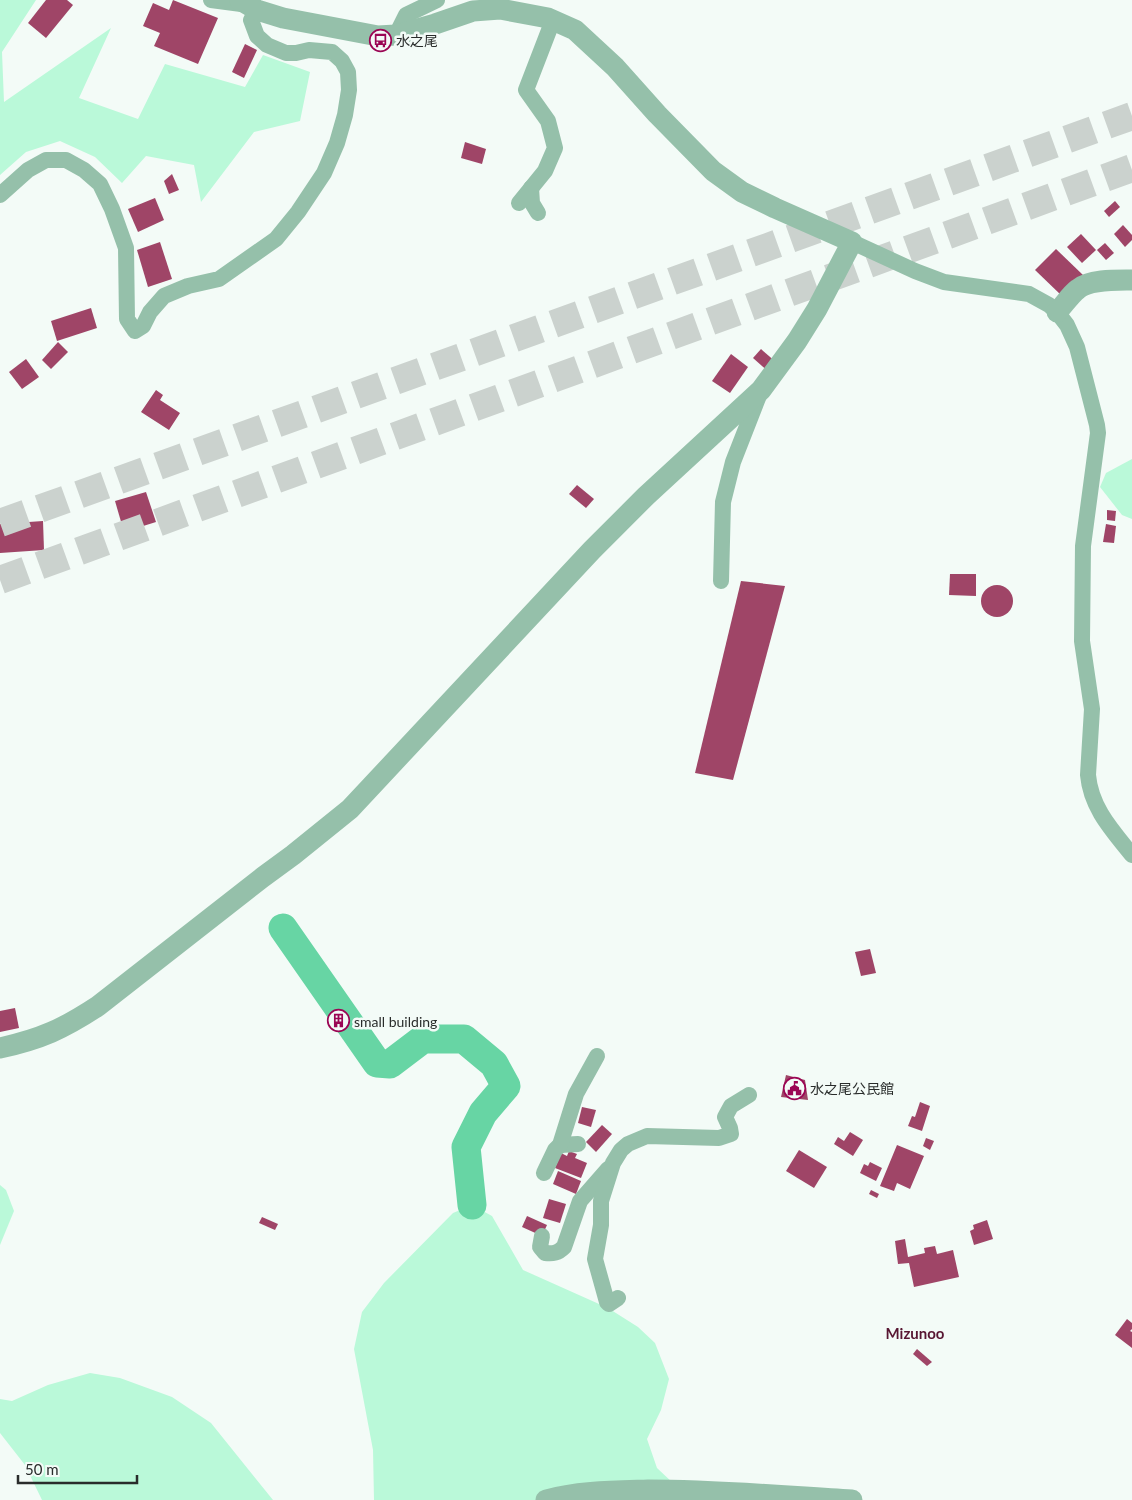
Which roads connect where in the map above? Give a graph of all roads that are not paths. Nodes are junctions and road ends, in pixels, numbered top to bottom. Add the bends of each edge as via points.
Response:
1 (211, 0) edge
2 (437, 0) edge
3 (249, 5) edge
4 (553, 20) junction
5 (396, 35) junction
6 (531, 188) junction
7 (0, 195) edge
8 (519, 203) dead end
9 (538, 213) dead end
10 (852, 242) junction
11 (1132, 280) edge
12 (1057, 312) junction
13 (761, 390) junction
14 (721, 581) dead end
15 (1132, 855) edge
16 (0, 1048) edge
17 (597, 1056) dead end
18 (749, 1095) dead end
19 (578, 1144) dead end
20 (560, 1145) junction
21 (613, 1163) junction
22 (544, 1172) dead end
23 (542, 1236) dead end
24 (618, 1298) dead end
25 (546, 1500) edge
26 (852, 1500) edge

1 - 3 street
2 - 5 street via 406,15
3 - 5 street via 283,18 339,30 378,36
3 - 7 street via 257,36 268,45 286,53 332,52 348,72 345,116 337,143 324,173 276,239 219,279 164,296 143,326 135,331 127,319 126,248 100,184 66,160 46,160 28,170
4 - 5 street via 500,8 473,11
4 - 6 street via 526,90 548,121 555,148 545,171
4 - 10 street via 575,30 615,67 713,171 742,192
6 - 8 street
6 - 9 street via 532,203
10 - 12 street via 929,277 964,286 1029,294
10 - 13 street via 817,309
11 - 12 street via 1086,284
12 - 15 street via 1078,347 1098,433 1083,546 1082,641 1092,709 1089,785 1100,812
13 - 14 street via 733,462 722,502
13 - 16 street via 592,550 350,809 98,1006 48,1035
17 - 20 street via 576,1094
18 - 21 street via 731,1106 725,1117 730,1134 719,1138 647,1136 620,1150
19 - 20 street
20 - 22 street
21 - 23 street via 580,1201 564,1247 551,1254 545,1253 540,1247
21 - 24 street via 602,1201 595,1259 607,1302 609,1304
25 - 26 street via 619,1490 694,1490

